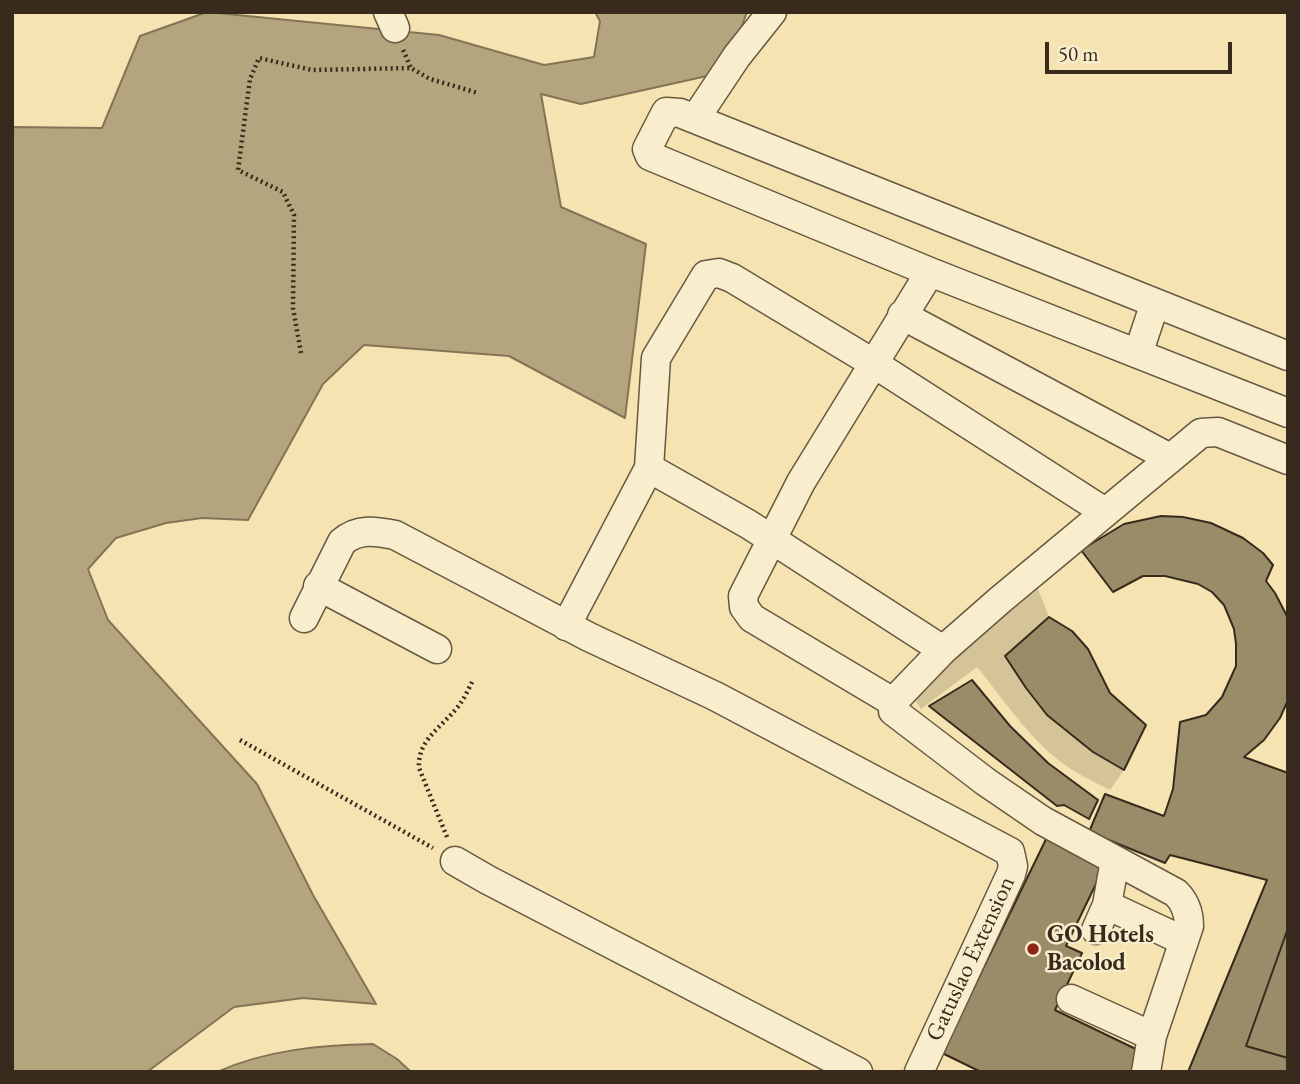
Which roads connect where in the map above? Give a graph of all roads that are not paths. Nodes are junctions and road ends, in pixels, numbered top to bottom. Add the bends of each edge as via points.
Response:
1 (772, 12) edge
2 (695, 119) junction
3 (930, 272) junction
4 (1155, 303) junction
5 (902, 315) junction
6 (1138, 354) junction
7 (1288, 356) edge
8 (873, 363) junction
9 (1288, 413) edge
10 (1170, 458) junction
11 (1288, 460) edge
12 (649, 468) junction
13 (1105, 512) junction
14 (771, 538) junction
15 (318, 586) junction
16 (304, 618) dead end
17 (566, 626) junction
18 (437, 649) dead end
19 (943, 650) junction
20 (893, 702) junction
21 (1115, 860) junction
22 (455, 861) road end
23 (1184, 941) junction
24 (1071, 999) dead end
25 (1152, 1036) junction
26 (858, 1072) edge
27 (919, 1072) edge
28 (1146, 1072) edge

1 - 2 street
2 - 3 street via 666,112 647,149 650,156
2 - 4 street
3 - 5 street
3 - 6 street
4 - 6 street
4 - 7 street
5 - 8 street
5 - 10 street
6 - 9 street
8 - 12 street via 732,278 706,275 656,358
8 - 13 street
8 - 14 street
10 - 11 street via 1209,430
10 - 13 street
12 - 14 street
12 - 17 street
13 - 19 street
14 - 19 street
14 - 20 street via 743,596 752,618
15 - 16 street
15 - 17 street via 349,535 377,531 395,535
15 - 18 street
17 - 27 street, Gatuslao Extension via 727,702 1010,852 1011,874
19 - 20 street
20 - 21 street via 893,711 986,782 1043,821
21 - 23 street via 1181,898 1189,917
21 - 23 street via 1102,918
22 - 26 street
23 - 25 street
24 - 25 street
25 - 28 street

